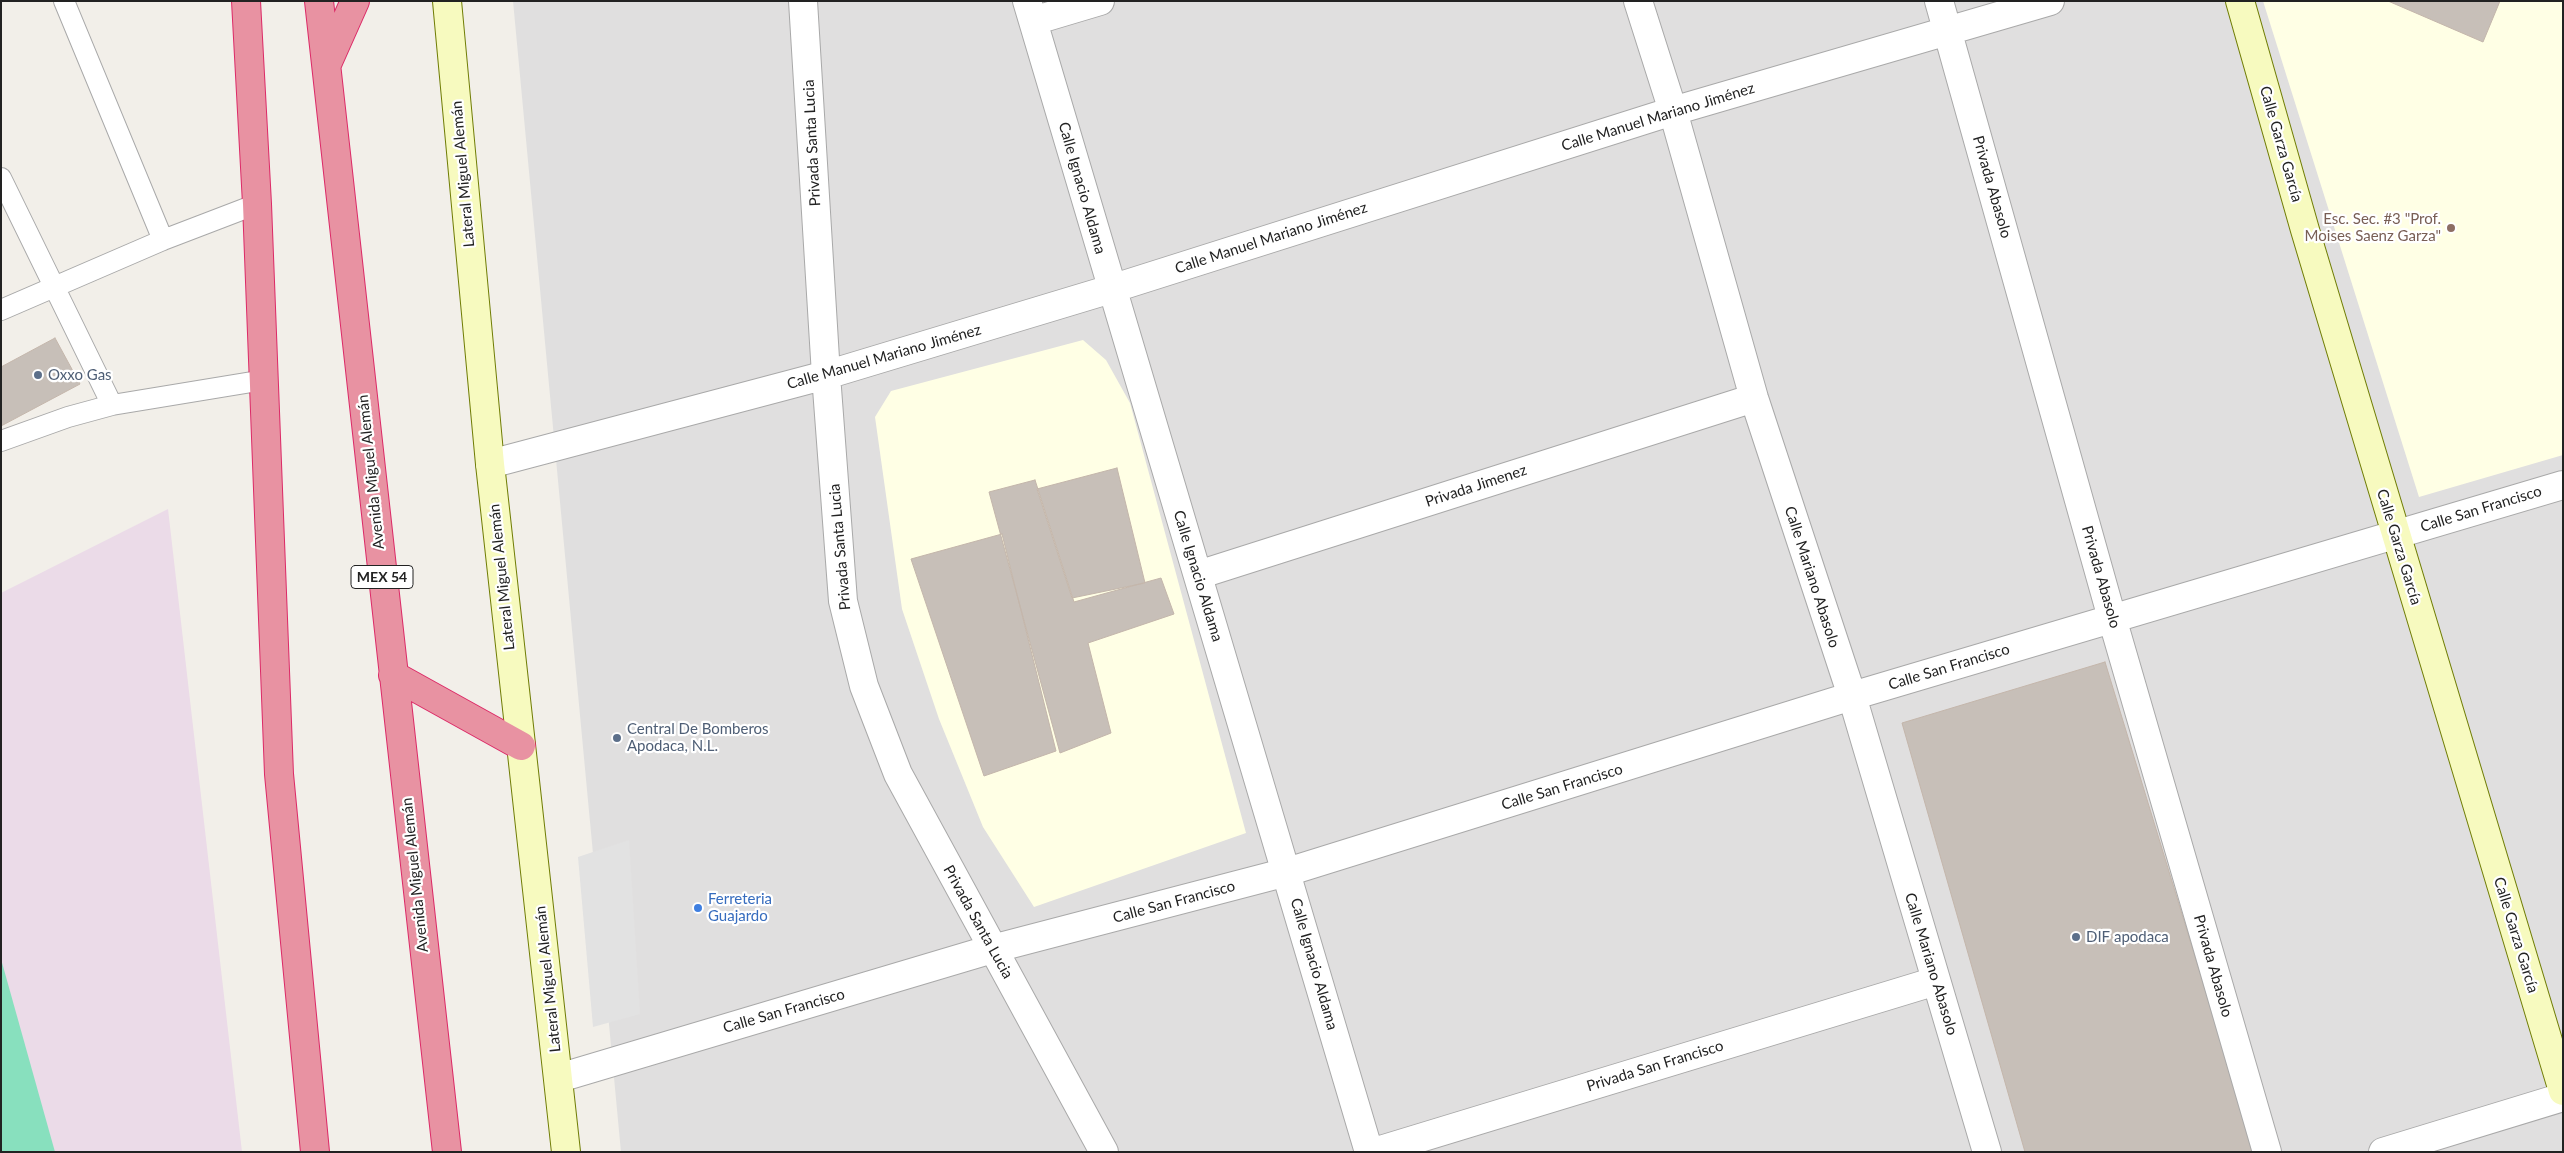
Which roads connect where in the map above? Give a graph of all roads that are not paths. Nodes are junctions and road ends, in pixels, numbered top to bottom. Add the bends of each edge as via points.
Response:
1 (64, 1) edge
2 (246, 1) edge
3 (319, 1) edge
4 (355, 1) edge
5 (447, 1) edge
6 (803, 1) edge
7 (1100, 1) edge
8 (1638, 1) edge
9 (1938, 1) edge
10 (2050, 1) edge
11 (2240, 1) edge
12 (1030, 11) edge
13 (1948, 32) junction
14 (327, 66) junction
15 (1672, 111) junction
16 (1, 178) edge
17 (257, 204) junction
18 (163, 240) junction
19 (55, 288) junction
20 (1112, 289) junction
21 (1, 310) edge
22 (826, 375) junction
23 (264, 380) junction
24 (1754, 398) junction
25 (112, 405) junction
26 (4, 435) edge
27 (490, 464) junction
28 (2563, 484) edge
29 (2396, 535) junction
30 (1198, 575) junction
31 (2112, 618) junction
32 (393, 675) junction
33 (1852, 696) junction
34 (522, 746) junction
35 (1287, 872) junction
36 (992, 950) junction
37 (1936, 981) junction
38 (559, 1078) junction
39 (2563, 1091) edge
40 (2563, 1097) edge
41 (315, 1152) edge
42 (447, 1152) edge
43 (566, 1152) edge
44 (1104, 1152) edge
45 (1368, 1152) edge
46 (1374, 1152) edge
47 (1988, 1152) edge
48 (2267, 1152) edge
49 (2383, 1152) edge

1 - 18 lane
2 - 17 highway
3 - 14 highway, Avenida Miguel Alemán / MEX 54
4 - 14 highway
5 - 27 street, Lateral Miguel Alemán
6 - 22 street, Privada Santa Lucia
7 - 12 street
8 - 15 street, Calle Mariano Abasolo
9 - 13 street, Privada Abasolo
10 - 13 street, Calle Manuel Mariano Jiménez
11 - 29 street, Calle Garza García
12 - 20 street, Calle Ignacio Aldama
13 - 15 street, Calle Manuel Mariano Jiménez
13 - 31 street, Privada Abasolo
14 - 32 highway, Avenida Miguel Alemán / MEX 54
15 - 20 street, Calle Manuel Mariano Jiménez
15 - 24 street, Calle Mariano Abasolo
16 - 19 lane
17 - 18 lane
17 - 23 highway
18 - 19 lane
19 - 21 lane
19 - 25 lane
20 - 22 street, Calle Manuel Mariano Jiménez
20 - 30 street, Calle Ignacio Aldama
22 - 27 street, Calle Manuel Mariano Jiménez
22 - 36 street, Privada Santa Lucia via 843,601 864,686 898,774
23 - 25 lane
23 - 41 highway via 279,774
24 - 30 street, Privada Jimenez
24 - 33 street, Calle Mariano Abasolo
25 - 26 lane
27 - 34 street, Lateral Miguel Alemán
28 - 29 street, Calle San Francisco
29 - 31 street, Calle San Francisco
29 - 39 street, Calle Garza García
30 - 35 street, Calle Ignacio Aldama
31 - 33 street, Calle San Francisco
31 - 48 street, Privada Abasolo
32 - 34 highway
32 - 42 highway, Avenida Miguel Alemán / MEX 54
33 - 35 street, Calle San Francisco
33 - 37 street, Calle Mariano Abasolo
34 - 38 street, Lateral Miguel Alemán
35 - 36 street, Calle San Francisco
35 - 45 street, Calle Ignacio Aldama
36 - 38 street, Calle San Francisco
36 - 44 street, Privada Santa Lucia
37 - 46 street, Privada San Francisco
37 - 47 street, Calle Mariano Abasolo
38 - 43 street, Lateral Miguel Alemán
40 - 49 street

